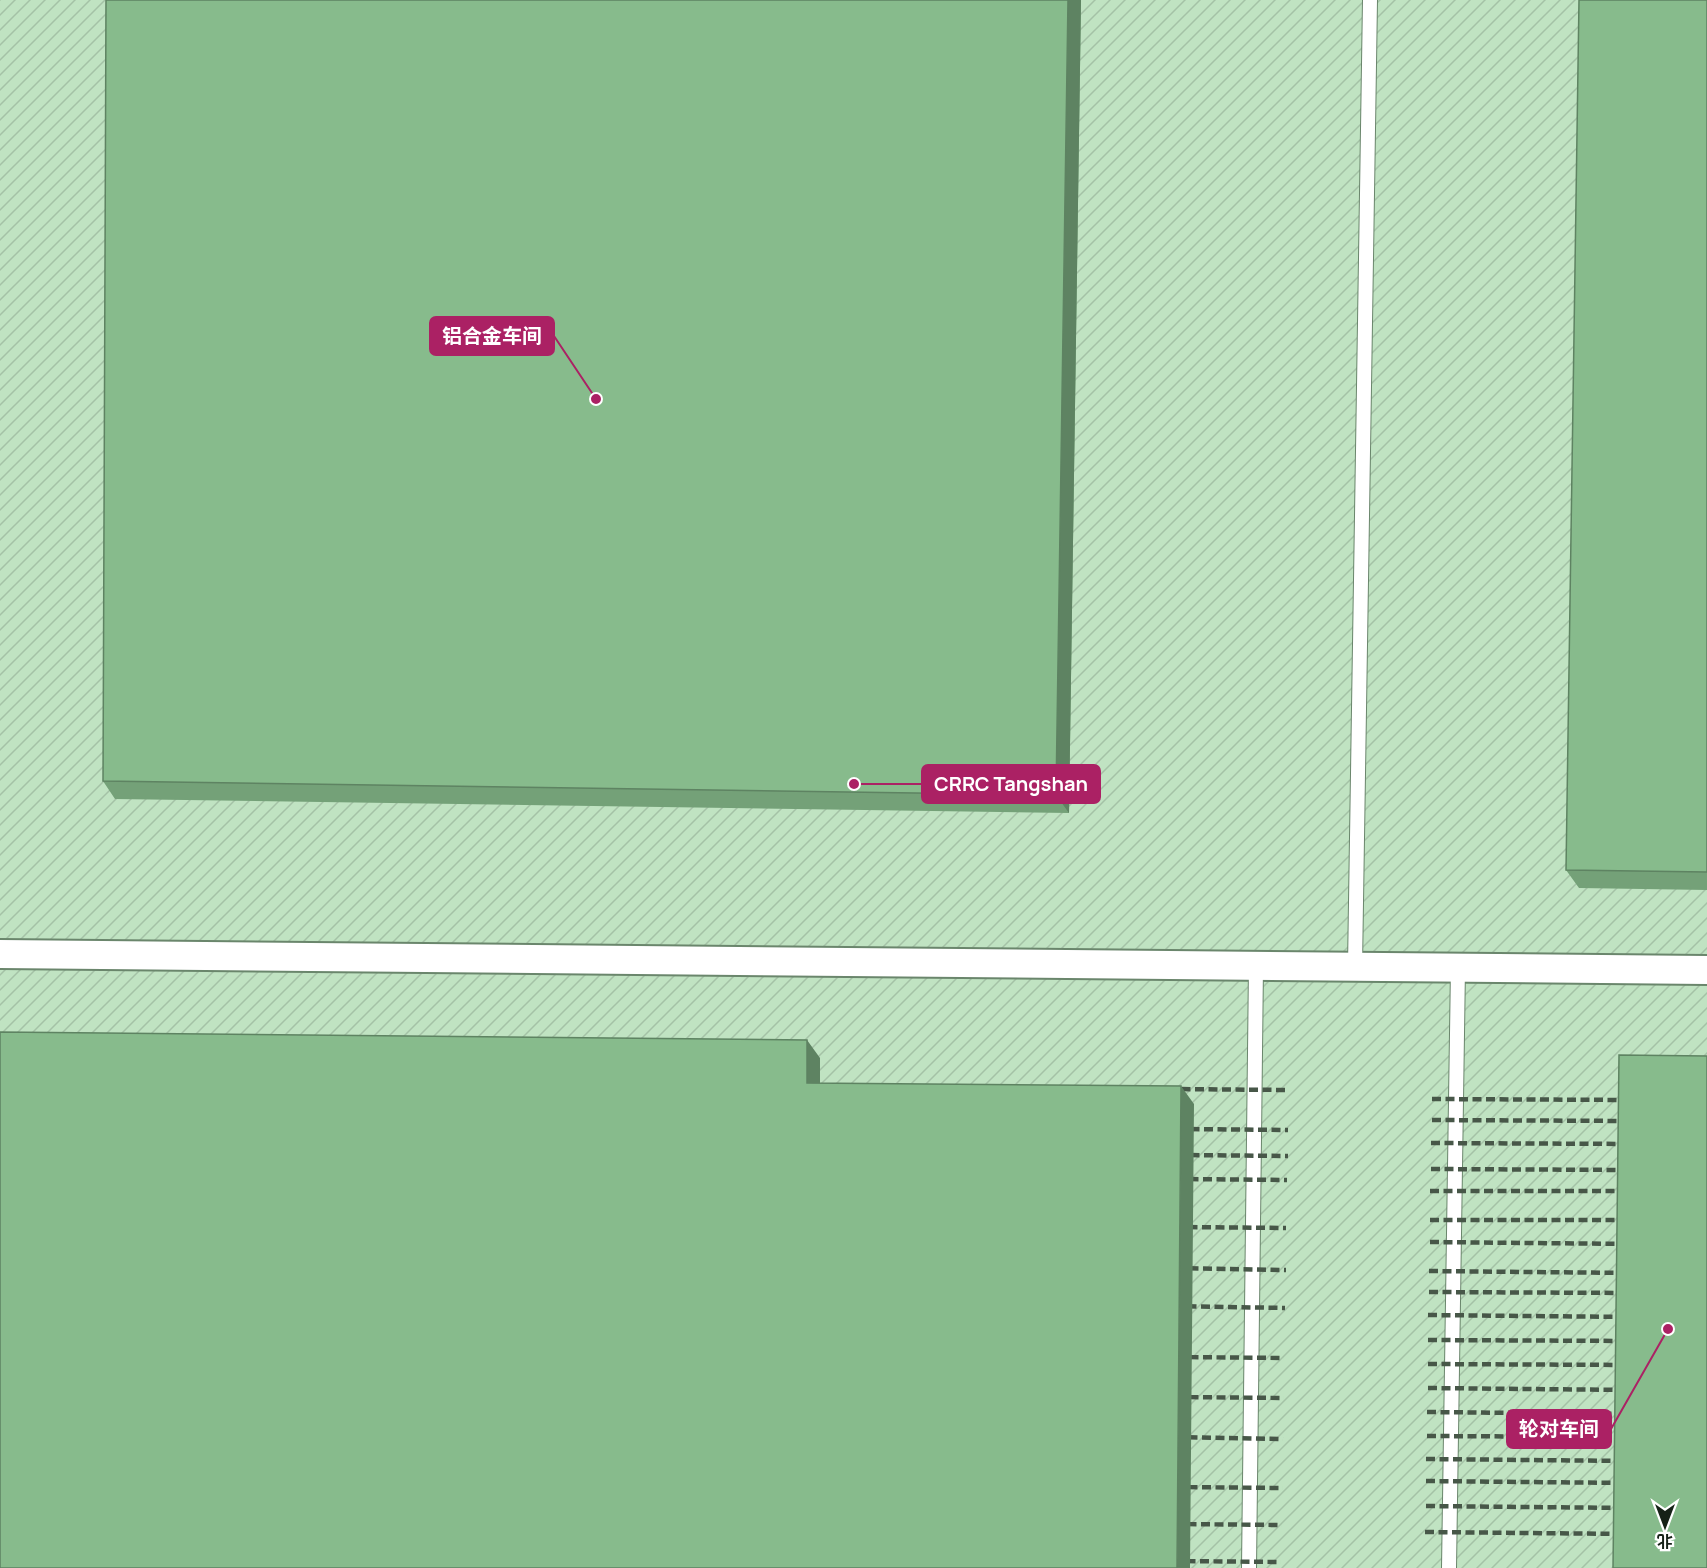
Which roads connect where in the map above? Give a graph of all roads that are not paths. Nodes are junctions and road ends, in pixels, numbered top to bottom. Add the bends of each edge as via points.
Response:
1 (1370, 0) edge
2 (0, 954) edge
3 (1256, 966) junction
4 (1355, 967) junction
5 (1458, 968) junction
6 (1707, 970) edge
7 (1249, 1568) edge
8 (1449, 1568) edge

1 - 4 lane
2 - 3 street
3 - 4 street
3 - 7 lane
4 - 5 street
5 - 6 street
5 - 8 lane

